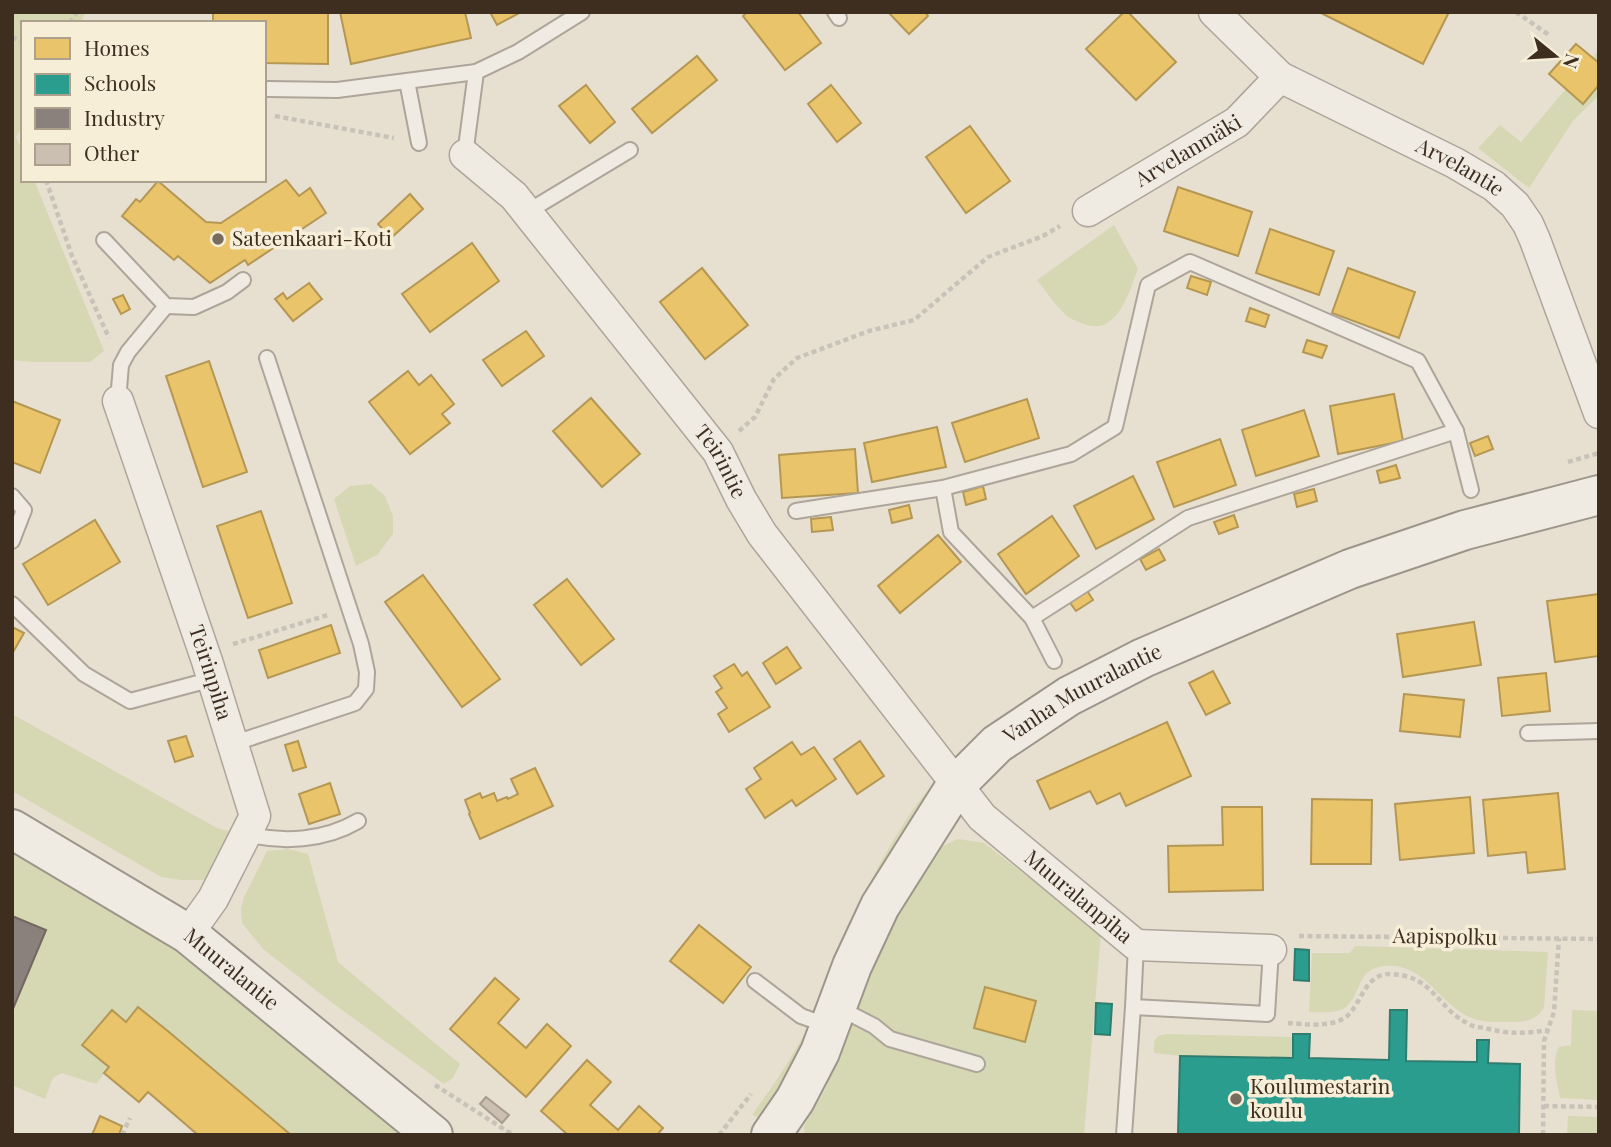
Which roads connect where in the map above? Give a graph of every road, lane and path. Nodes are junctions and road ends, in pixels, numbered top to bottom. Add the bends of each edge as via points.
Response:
1 (582, 12) edge
2 (1214, 12) edge
3 (1516, 12) edge
4 (1549, 36) dead end
5 (476, 72) junction
6 (1280, 77) junction
7 (407, 81) junction
8 (268, 89) dead end
9 (266, 114) edge
10 (398, 139) dead end
11 (419, 143) dead end
12 (630, 149) dead end
13 (465, 155) joint
14 (47, 182) edge
15 (1088, 211) joint
16 (527, 212) junction
17 (104, 240) dead end
18 (243, 280) dead end
19 (166, 306) junction
20 (267, 358) dead end
21 (121, 365) junction
22 (118, 401) joint
23 (1599, 413) edge
24 (1455, 432) junction
25 (718, 452) junction
26 (943, 488) junction
27 (1471, 490) dead end
28 (1599, 495) edge
29 (12, 496) edge
30 (796, 511) dead end
31 (12, 541) edge
32 (12, 604) edge
33 (349, 608) junction
34 (1032, 618) junction
35 (232, 645) dead end
36 (1054, 661) dead end
37 (213, 679) junction
38 (1599, 732) edge
39 (1528, 733) dead end
40 (232, 744) junction
41 (957, 784) junction
42 (358, 821) dead end
43 (12, 829) edge
44 (245, 834) junction
45 (188, 934) junction
46 (1559, 938) junction
47 (1599, 939) edge
48 (1281, 943) junction
49 (1136, 945) junction
50 (755, 981) dead end
51 (1133, 1006) junction
52 (834, 1017) junction
53 (1288, 1023) dead end
54 (1548, 1030) junction
55 (977, 1065) dead end
56 (1544, 1106) junction
57 (1599, 1107) edge
58 (130, 1118) dead end
59 (122, 1135) edge
60 (433, 1135) edge
61 (771, 1135) edge
62 (1124, 1135) edge
63 (1543, 1135) edge

1 - 5 lane
2 - 6 street, Arvelantie
3 - 4 path
5 - 7 lane
5 - 13 lane
6 - 15 street, Arvelanmäki via 1237,122
6 - 23 street, Arvelantie via 1455,163 1494,186 1515,205 1535,240
7 - 8 lane via 337,90
7 - 11 lane
9 - 10 path
12 - 16 lane
13 - 16 street, Teirintie
14 - 21 path via 72,256
15 - 25 path via 1043,236 988,257 914,320 797,358 774,379 755,417
16 - 25 street, Teirintie
17 - 19 lane
18 - 19 lane via 194,307
19 - 21 lane
20 - 33 lane
21 - 22 lane
22 - 37 street, Teirinpiha
24 - 26 lane via 1418,361 1190,262 1148,285 1115,426 1070,454
24 - 27 lane
24 - 34 lane via 1188,518
25 - 41 street, Teirintie via 762,534
26 - 30 lane
26 - 34 lane via 951,532
28 - 41 street, Vanha Muuralantie via 1465,530 1350,569 1143,658 1069,696 1017,730
29 - 31 lane via 24,510
32 - 37 lane via 84,674 130,701
33 - 35 path
33 - 40 lane via 367,672 366,689 355,703
34 - 36 lane
37 - 40 street, Teirinpiha
38 - 39 lane
40 - 44 street, Teirinpiha via 255,816
41 - 49 street, Muuralanpiha via 982,817
41 - 52 street, Vanha Muuralantie via 880,906
42 - 44 lane via 343,830 302,839
43 - 45 street, Muuralantie
44 - 45 street, Teirinpiha via 213,898
45 - 60 street, Muuralantie
46 - 47 path, Aapispolku
46 - 48 path, Aapispolku
46 - 54 path via 1554,1012
48 - 49 street, Muuralanpiha
48 - 51 lane via 1267,1014
49 - 51 lane
50 - 52 lane via 801,1016
51 - 62 lane
52 - 55 lane via 874,1026 890,1039
52 - 61 street, Vanha Muuralantie via 795,1100
53 - 54 path via 1335,1022 1346,1016 1375,978 1386,974 1419,982 1470,1025 1522,1034
54 - 56 path
56 - 57 path
56 - 63 path
58 - 59 path

